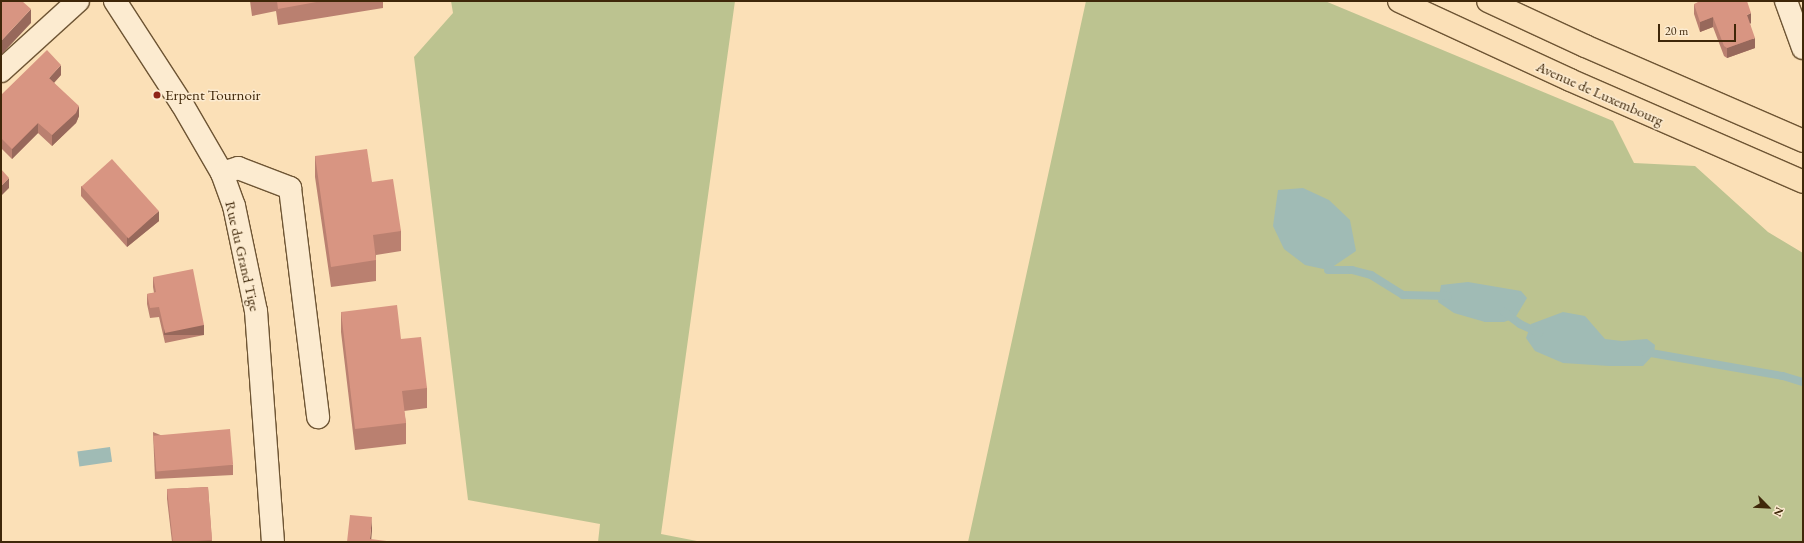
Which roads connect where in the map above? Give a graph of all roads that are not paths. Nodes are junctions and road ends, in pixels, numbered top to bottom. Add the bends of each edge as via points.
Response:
1 (78, 1) edge
2 (115, 1) edge
3 (1399, 1) edge
4 (1488, 1) edge
5 (1786, 1) edge
6 (1803, 48) edge
7 (1, 71) edge
8 (1803, 141) edge
9 (222, 173) junction
10 (1803, 182) edge
11 (318, 416) dead end
12 (273, 542) edge

1 - 7 street
2 - 9 street, Rue du Grand Tige via 182,104
3 - 10 main road, Avenue de Luxembourg via 1570,80
4 - 8 main road
5 - 6 street
9 - 11 street via 238,168 290,188
9 - 12 street, Rue du Grand Tige via 234,206 256,311

